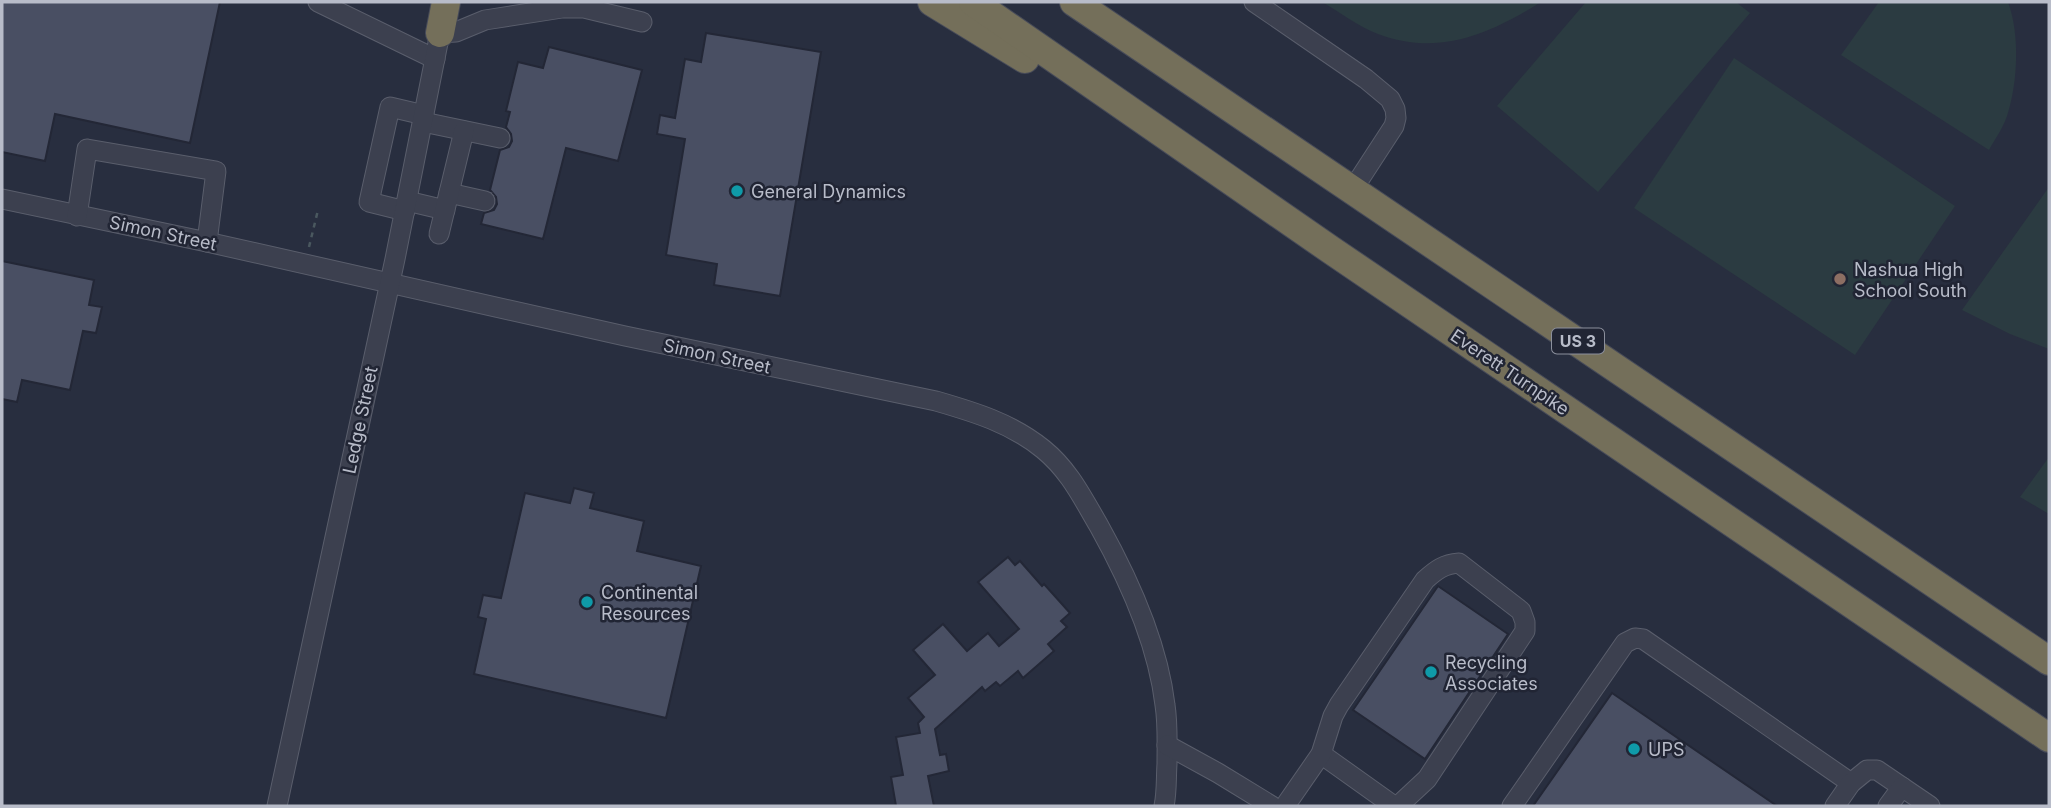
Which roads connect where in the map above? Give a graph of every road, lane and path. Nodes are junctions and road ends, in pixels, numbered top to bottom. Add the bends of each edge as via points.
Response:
1 (318, 2) edge
2 (446, 2) edge
3 (932, 2) edge
4 (972, 2) edge
5 (1074, 2) edge
6 (1254, 2) edge
7 (642, 22) dead end
8 (438, 46) junction
9 (423, 118) junction
10 (464, 131) junction
11 (500, 138) dead end
12 (1353, 189) junction
13 (2, 200) edge
14 (447, 201) junction
15 (485, 201) dead end
16 (406, 206) junction
17 (318, 210) dead end
18 (77, 216) junction
19 (439, 234) dead end
20 (207, 242) junction
21 (1331, 250) junction
22 (305, 264) junction
23 (390, 283) junction
24 (2049, 661) edge
25 (2049, 738) edge
26 (1167, 745) junction
27 (1321, 754) junction
28 (1851, 783) junction
29 (1902, 787) junction
30 (277, 806) edge
31 (1164, 806) edge
32 (1272, 806) edge
33 (1285, 806) edge
34 (1396, 806) edge
35 (1512, 806) edge
36 (1835, 806) edge
37 (1888, 806) edge
38 (1930, 806) edge

1 - 8 street
2 - 8 highway
3 - 21 highway
4 - 21 highway, Everett Turnpike
5 - 12 highway, US 3
6 - 12 street via 1392,102 1394,126
7 - 8 street via 584,8 562,8 485,20 456,32
8 - 9 street, Ledge Street
9 - 10 street
9 - 16 street, Ledge Street
9 - 16 street via 390,107 369,202
10 - 11 street
10 - 14 street
12 - 24 highway, US 3
13 - 18 street, Simon Street
14 - 15 street
14 - 16 street
14 - 19 street
16 - 23 street, Ledge Street
17 - 22 path
18 - 20 street, Simon Street
18 - 20 street via 87,149 216,171
20 - 22 street, Simon Street
21 - 25 highway, Everett Turnpike
22 - 23 street, Simon Street
23 - 26 street, Simon Street via 936,401 1010,426 1043,449 1072,478 1121,567 1160,676
23 - 30 street, Ledge Street
26 - 31 street, Simon Street
26 - 32 street
27 - 33 street
27 - 34 street
27 - 34 street via 1333,716 1426,579 1450,564 1468,569 1521,611 1525,631 1427,779
28 - 29 street via 1867,770 1877,770
28 - 35 street via 1643,639 1635,638 1625,643
28 - 36 street
29 - 37 street
29 - 38 street

